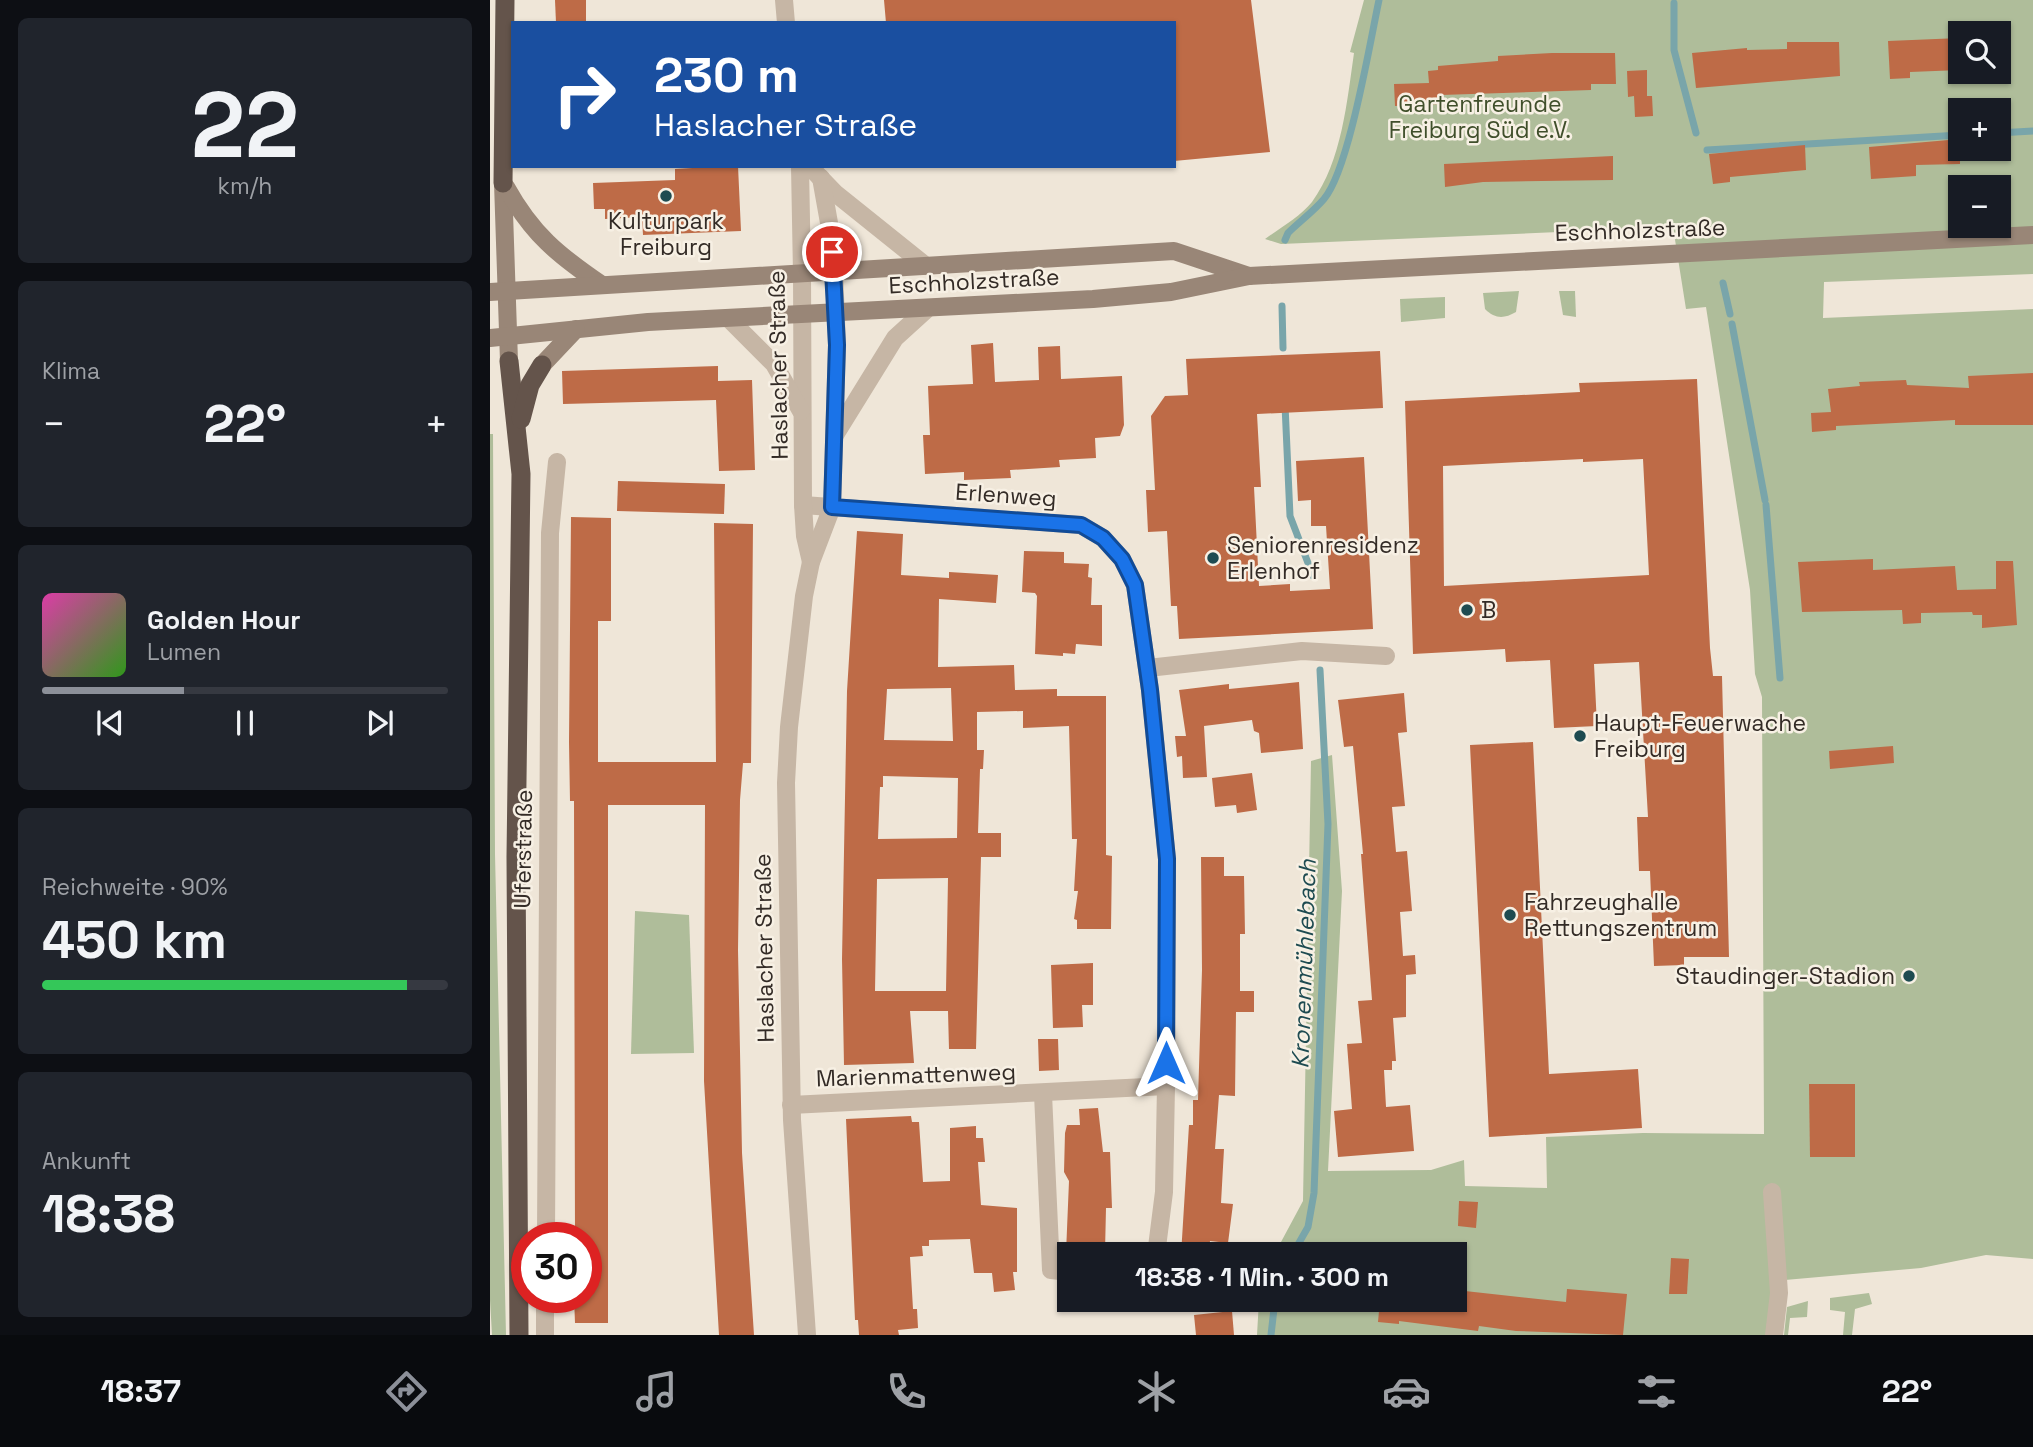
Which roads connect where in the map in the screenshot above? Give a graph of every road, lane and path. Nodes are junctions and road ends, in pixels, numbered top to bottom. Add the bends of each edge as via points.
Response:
1 (505, 0) edge
2 (784, 0) edge
3 (786, 21) edge
4 (800, 168) edge
5 (815, 172) edge
6 (503, 183) junction
7 (873, 222) joint
8 (2033, 235) edge
9 (926, 266) junction
10 (834, 271) junction
11 (802, 274) junction
12 (1249, 276) junction
13 (602, 285) junction
14 (499, 292) edge
15 (928, 308) junction
16 (835, 313) junction
17 (802, 314) junction
18 (729, 318) junction
19 (576, 329) junction
20 (508, 337) junction
21 (490, 338) edge
22 (509, 361) joint
23 (542, 365) joint
24 (802, 412) junction
25 (518, 430) junction
26 (835, 435) junction
27 (557, 462) dead end
28 (803, 505) junction
29 (832, 507) junction
30 (811, 562) junction
31 (1386, 656) dead end
32 (1148, 668) junction
33 (1166, 1086) junction
34 (1043, 1094) junction
35 (792, 1105) junction
36 (1772, 1192) dead end
37 (546, 1222) edge
38 (1158, 1242) edge
39 (1057, 1271) edge
40 (545, 1313) edge
41 (519, 1335) edge
42 (545, 1335) edge
43 (807, 1335) edge
44 (1774, 1335) edge

1 - 6 highway
2 - 3 street
4 - 11 street, Haslacher Straße
5 - 7 street, Haslacher Straße
5 - 10 street, Haslacher Straße via 831,234
6 - 13 main road via 547,245
6 - 14 main road
7 - 9 street, Eschholzstraße
8 - 12 main road, Eschholzstraße
9 - 10 main road, Eschholzstraße
9 - 12 main road, Eschholzstraße via 1174,251
10 - 11 main road, Eschholzstraße
10 - 16 street, Haslacher Straße
11 - 13 main road, Eschholzstraße
11 - 17 street, Haslacher Straße
12 - 15 main road, Eschholzstraße via 1171,292
13 - 14 main road, Eschholzstraße
14 - 20 main road
15 - 16 main road, Eschholzstraße
15 - 26 street via 895,338
16 - 17 main road, Eschholzstraße
16 - 26 street, Haslacher Straße
17 - 18 main road, Eschholzstraße
17 - 24 street, Haslacher Straße
18 - 19 main road, Eschholzstraße
18 - 24 street via 774,364
19 - 20 main road, Eschholzstraße
19 - 23 main road
20 - 21 main road, Eschholzstraße
20 - 22 main road
22 - 25 highway
23 - 25 highway via 530,385
24 - 28 street, Haslacher Straße
25 - 41 highway
26 - 29 street, Haslacher Straße
27 - 37 street, Uferstraße via 550,533
28 - 29 street, Erlenweg
28 - 30 street, Haslacher Straße
29 - 30 street, Haslacher Straße
29 - 32 street, Erlenweg via 1081,525 1103,538 1122,559 1135,585
30 - 35 street, Haslacher Straße via 799,631 786,783
31 - 32 street via 1302,652
32 - 33 street, Erlenweg via 1167,859
33 - 34 street, Marienmattenweg
33 - 38 street via 1164,1192
34 - 35 street, Marienmattenweg
34 - 39 street, Marienmattenweg via 1051,1270
35 - 43 street, Haslacher Straße
36 - 44 street via 1779,1293
40 - 42 street

